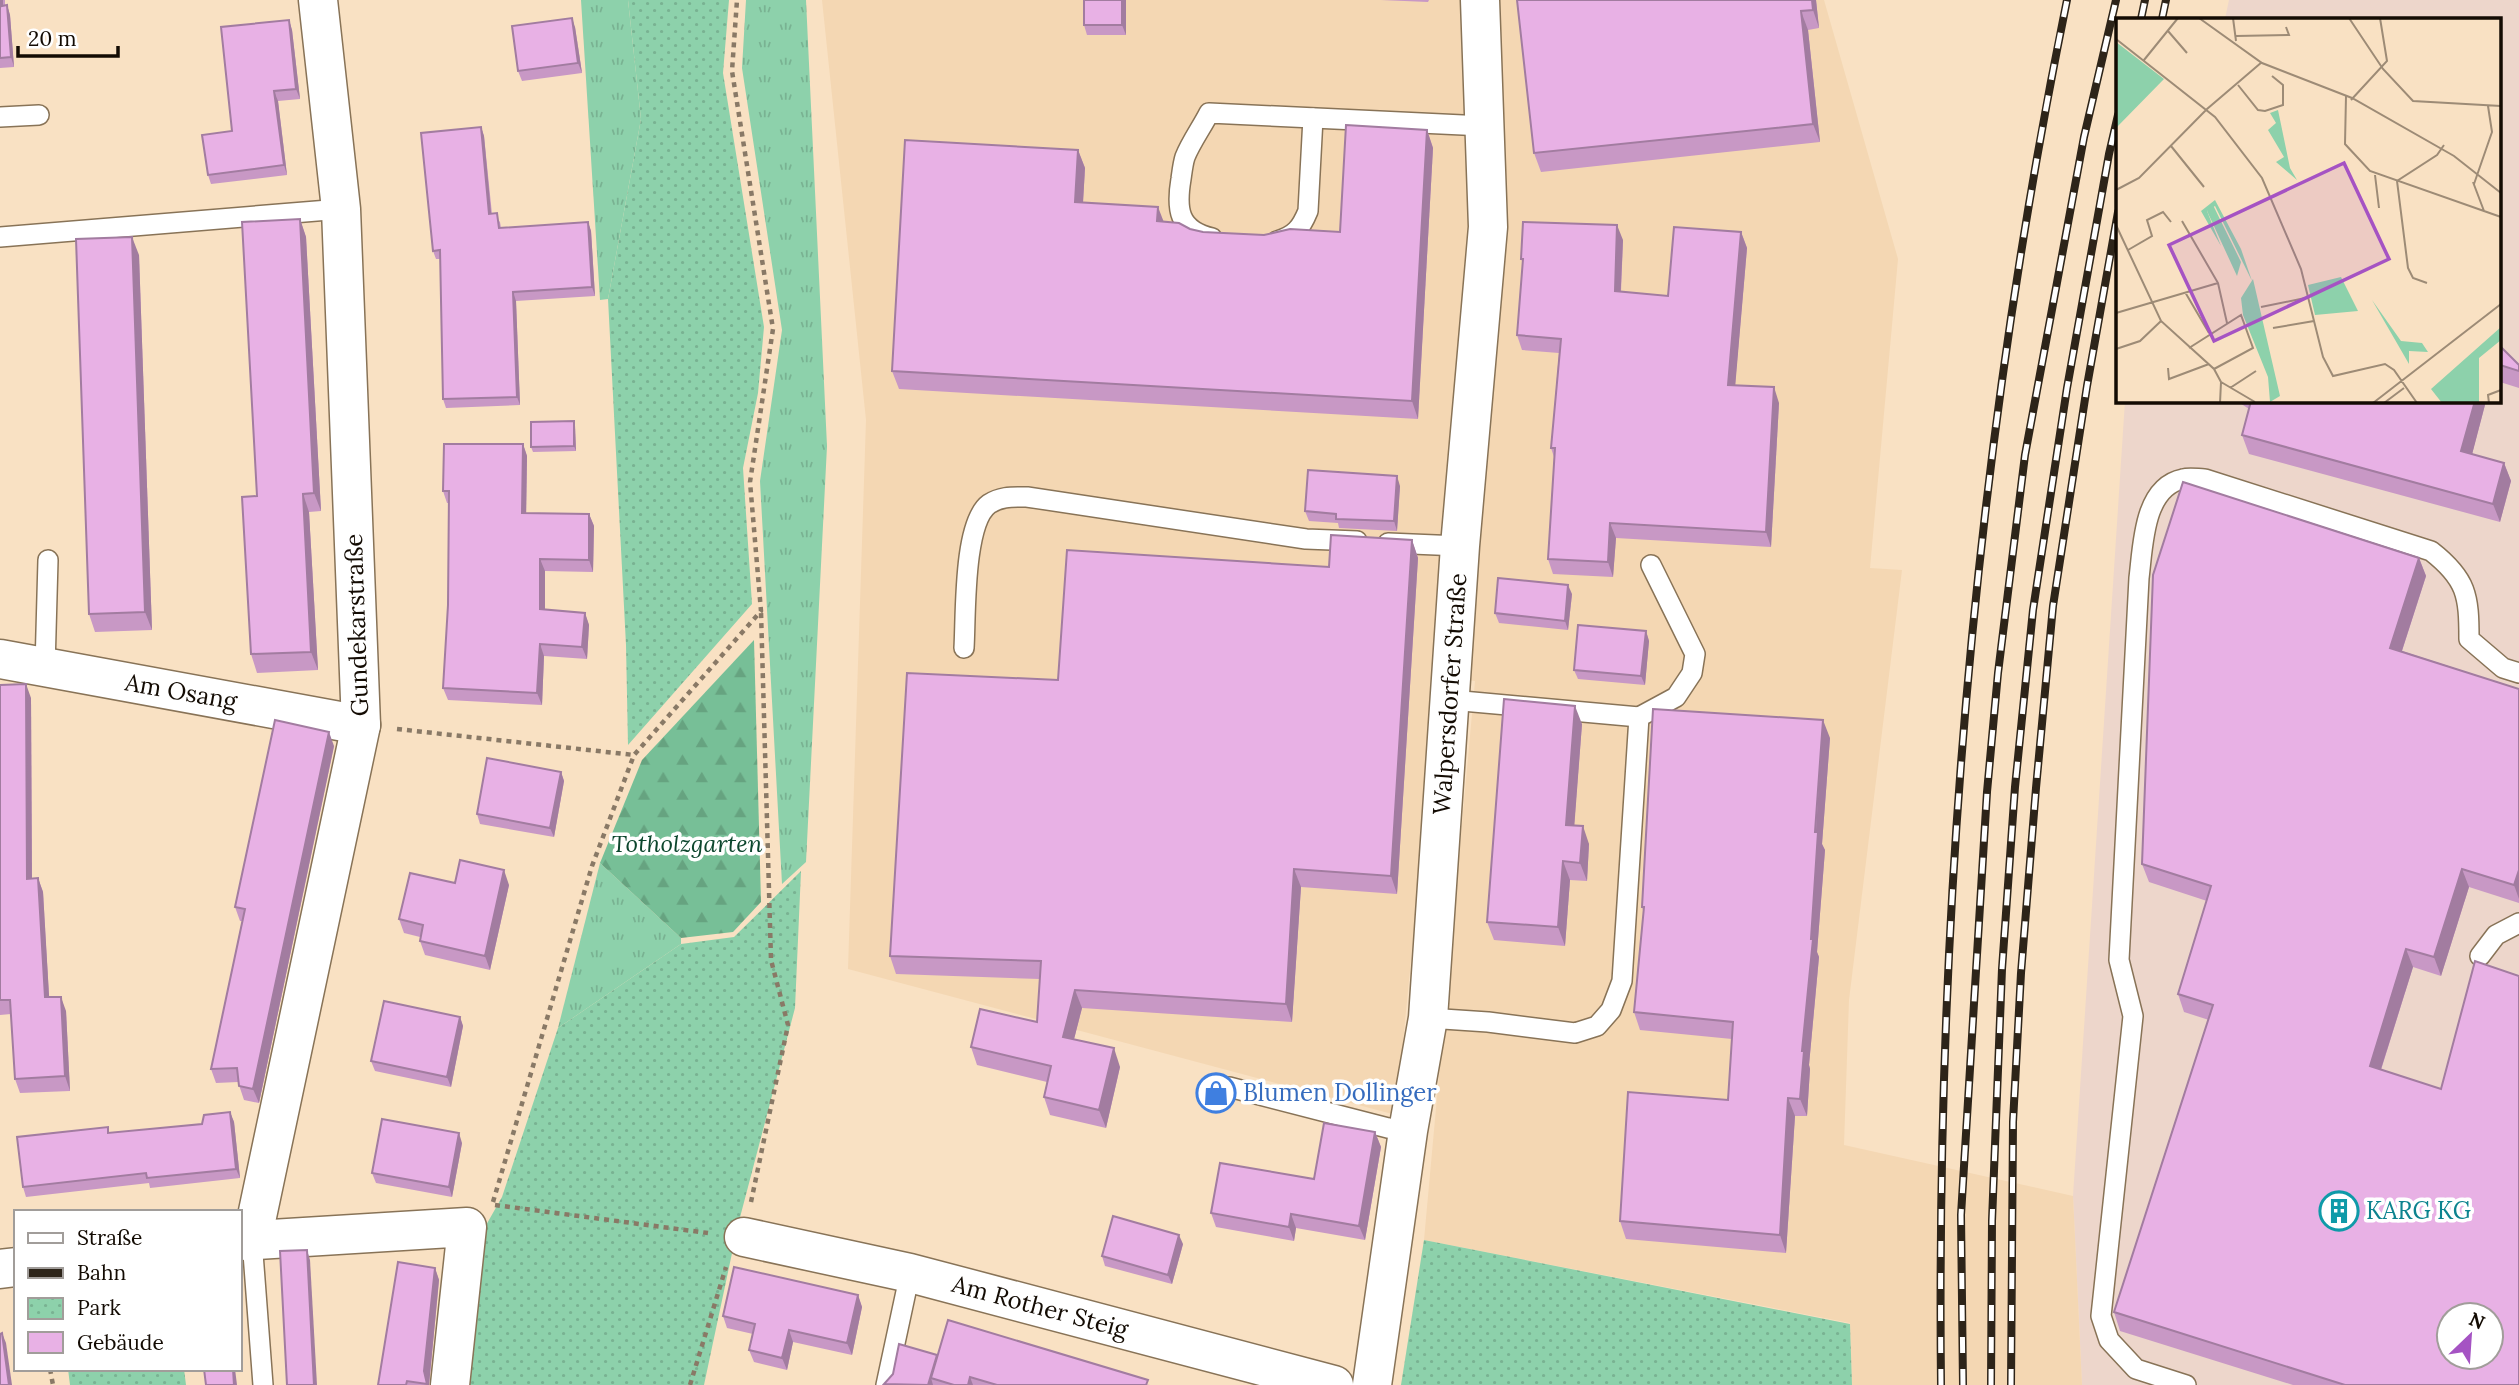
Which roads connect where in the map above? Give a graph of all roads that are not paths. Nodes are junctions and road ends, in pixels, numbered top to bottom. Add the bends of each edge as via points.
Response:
1 (318, 0) edge
2 (1480, 0) edge
3 (39, 115) dead end
4 (0, 117) edge
5 (1312, 118) junction
6 (1484, 126) junction
7 (341, 209) junction
8 (0, 237) edge
9 (1225, 239) edge
10 (1265, 241) edge
11 (1460, 546) junction
12 (48, 560) dead end
13 (1651, 565) dead end
14 (964, 648) dead end
15 (0, 659) edge
16 (45, 667) junction
17 (2519, 673) edge
18 (1451, 699) junction
19 (1639, 717) junction
20 (361, 725) junction
21 (2519, 923) edge
22 (2480, 956) dead end
23 (1428, 1018) junction
24 (1229, 1087) dead end
25 (1408, 1131) junction
26 (744, 1237) road end
27 (246, 1240) edge
28 (910, 1273) junction
29 (263, 1385) edge
30 (450, 1385) edge
31 (886, 1385) edge
32 (1334, 1385) edge
33 (1372, 1385) edge
34 (2186, 1385) edge

1 - 7 street, Gundekarstraße
2 - 6 street, Walpersdorfer Straße
3 - 4 lane
5 - 6 lane
5 - 9 lane via 1209,113 1185,157 1178,195 1180,216 1201,236
5 - 10 lane via 1308,211 1303,225 1278,242
6 - 11 street, Walpersdorfer Straße via 1488,227
7 - 8 lane
7 - 20 street, Gundekarstraße
11 - 14 lane via 1306,539 1004,496 987,505 973,528
11 - 18 street, Walpersdorfer Straße
12 - 16 lane
13 - 19 lane via 1695,654 1692,673 1676,697
15 - 16 street, Am Osang
16 - 20 street, Am Osang
17 - 34 lane via 2503,668 2469,639 2469,602 2460,580 2431,551 2205,479 2167,485 2154,503 2139,578 2119,960 2133,1016 2101,1316 2109,1340 2136,1369
18 - 19 lane
18 - 23 street, Walpersdorfer Straße
19 - 23 lane via 1622,981 1611,1010 1597,1026 1575,1033
20 - 27 street, Gundekarstraße
21 - 22 lane via 2496,935
23 - 25 street, Walpersdorfer Straße
24 - 25 lane
25 - 33 street, Walpersdorfer Straße
26 - 28 street, Am Rother Steig
27 - 29 lane
27 - 30 street via 467,1227
28 - 31 lane
28 - 32 street, Am Rother Steig

